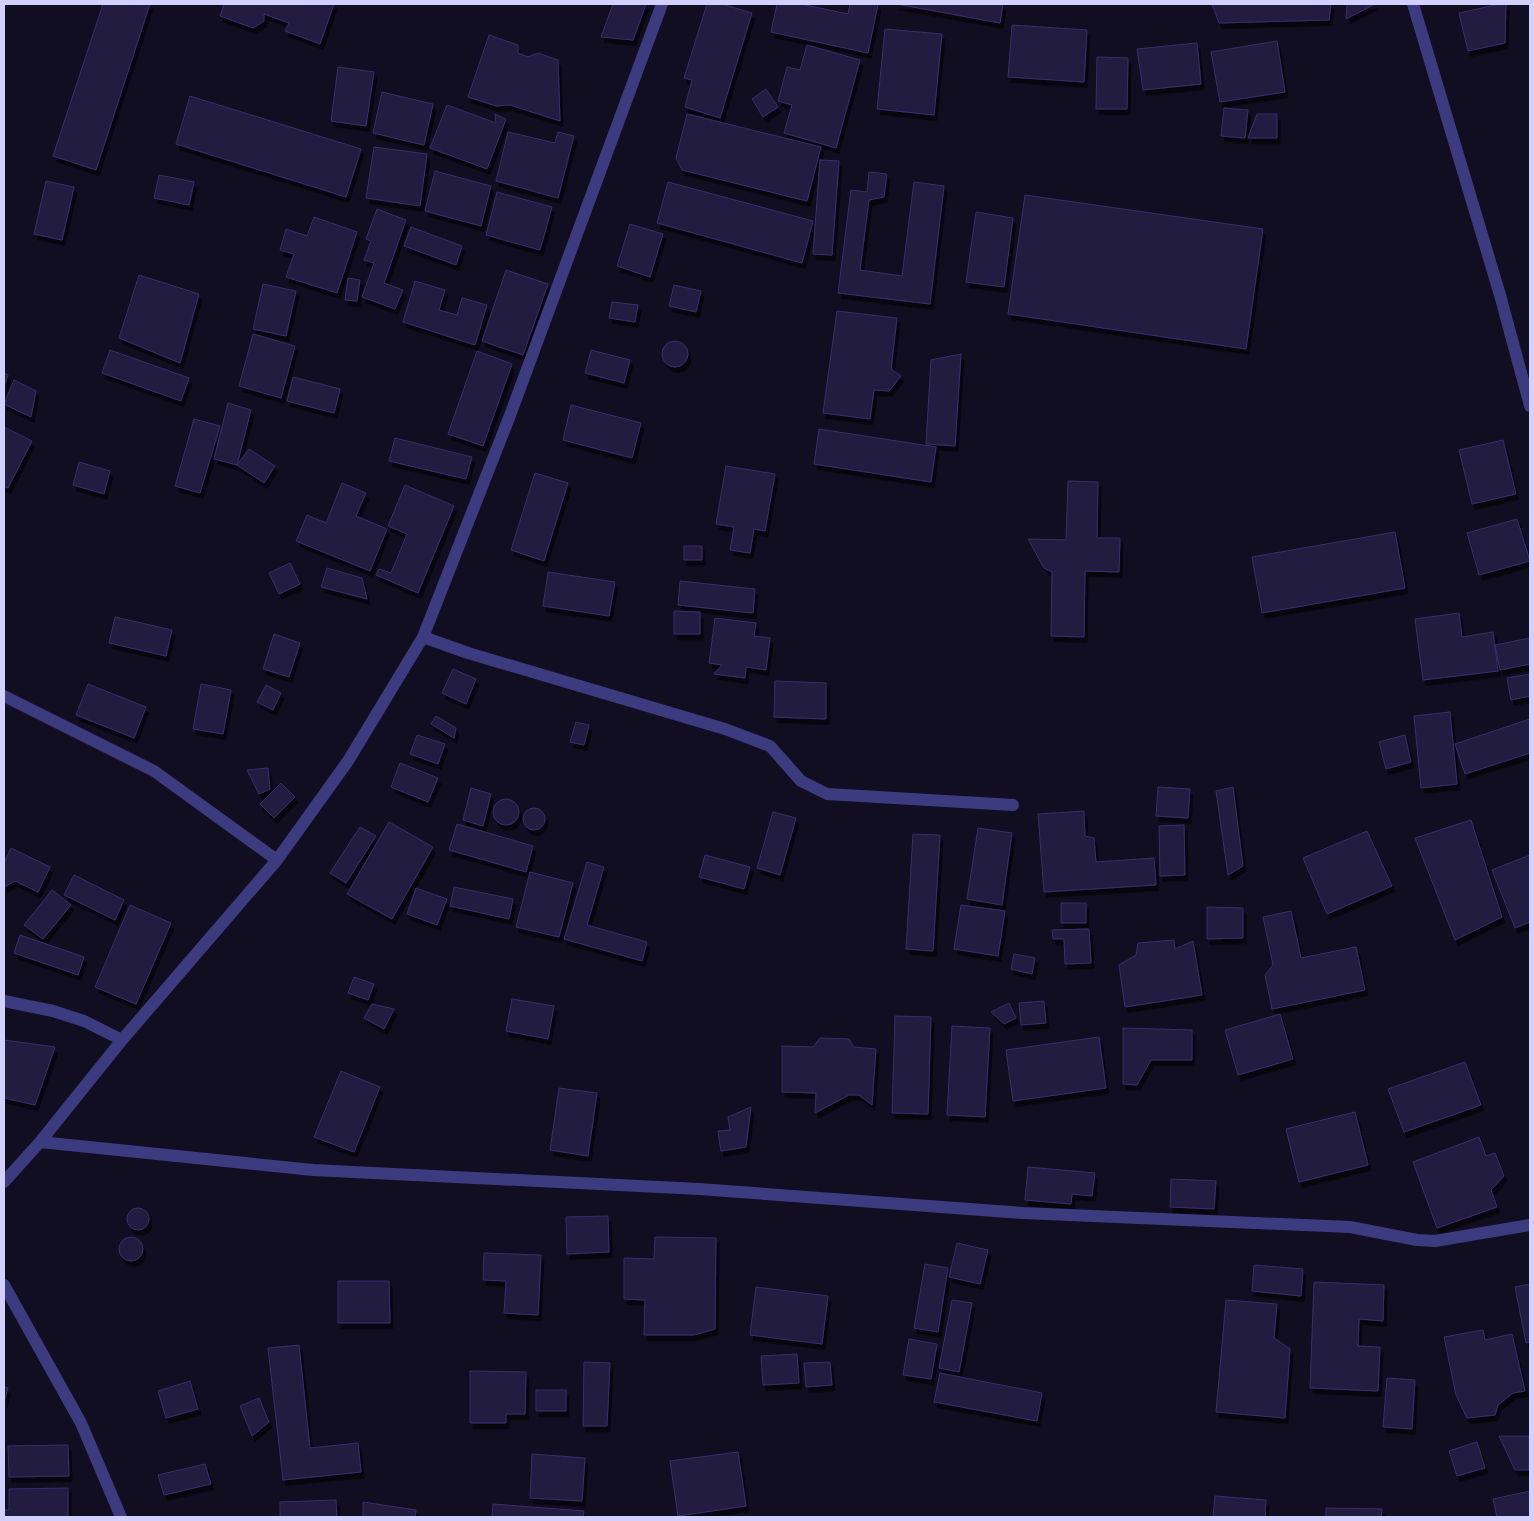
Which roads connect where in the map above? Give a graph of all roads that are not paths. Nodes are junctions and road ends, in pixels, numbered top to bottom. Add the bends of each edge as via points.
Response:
1 (662, 4) edge
2 (1412, 4) edge
3 (1530, 401) edge
4 (423, 637) junction
5 (4, 696) edge
6 (1013, 805) dead end
7 (277, 860) junction
8 (4, 1001) edge
9 (122, 1040) junction
10 (40, 1142) junction
11 (4, 1182) edge
12 (1530, 1224) edge
13 (4, 1285) edge
14 (121, 1517) edge

1 - 4 street via 509,418
2 - 3 street
4 - 6 street via 761,742 770,746 801,781 827,794
4 - 7 street via 348,761
5 - 7 street via 154,771
7 - 9 street
8 - 9 street via 84,1021
9 - 10 street
10 - 11 street
10 - 12 street via 313,1170 699,1189 1023,1213 1350,1227 1435,1241
13 - 14 street via 81,1423

